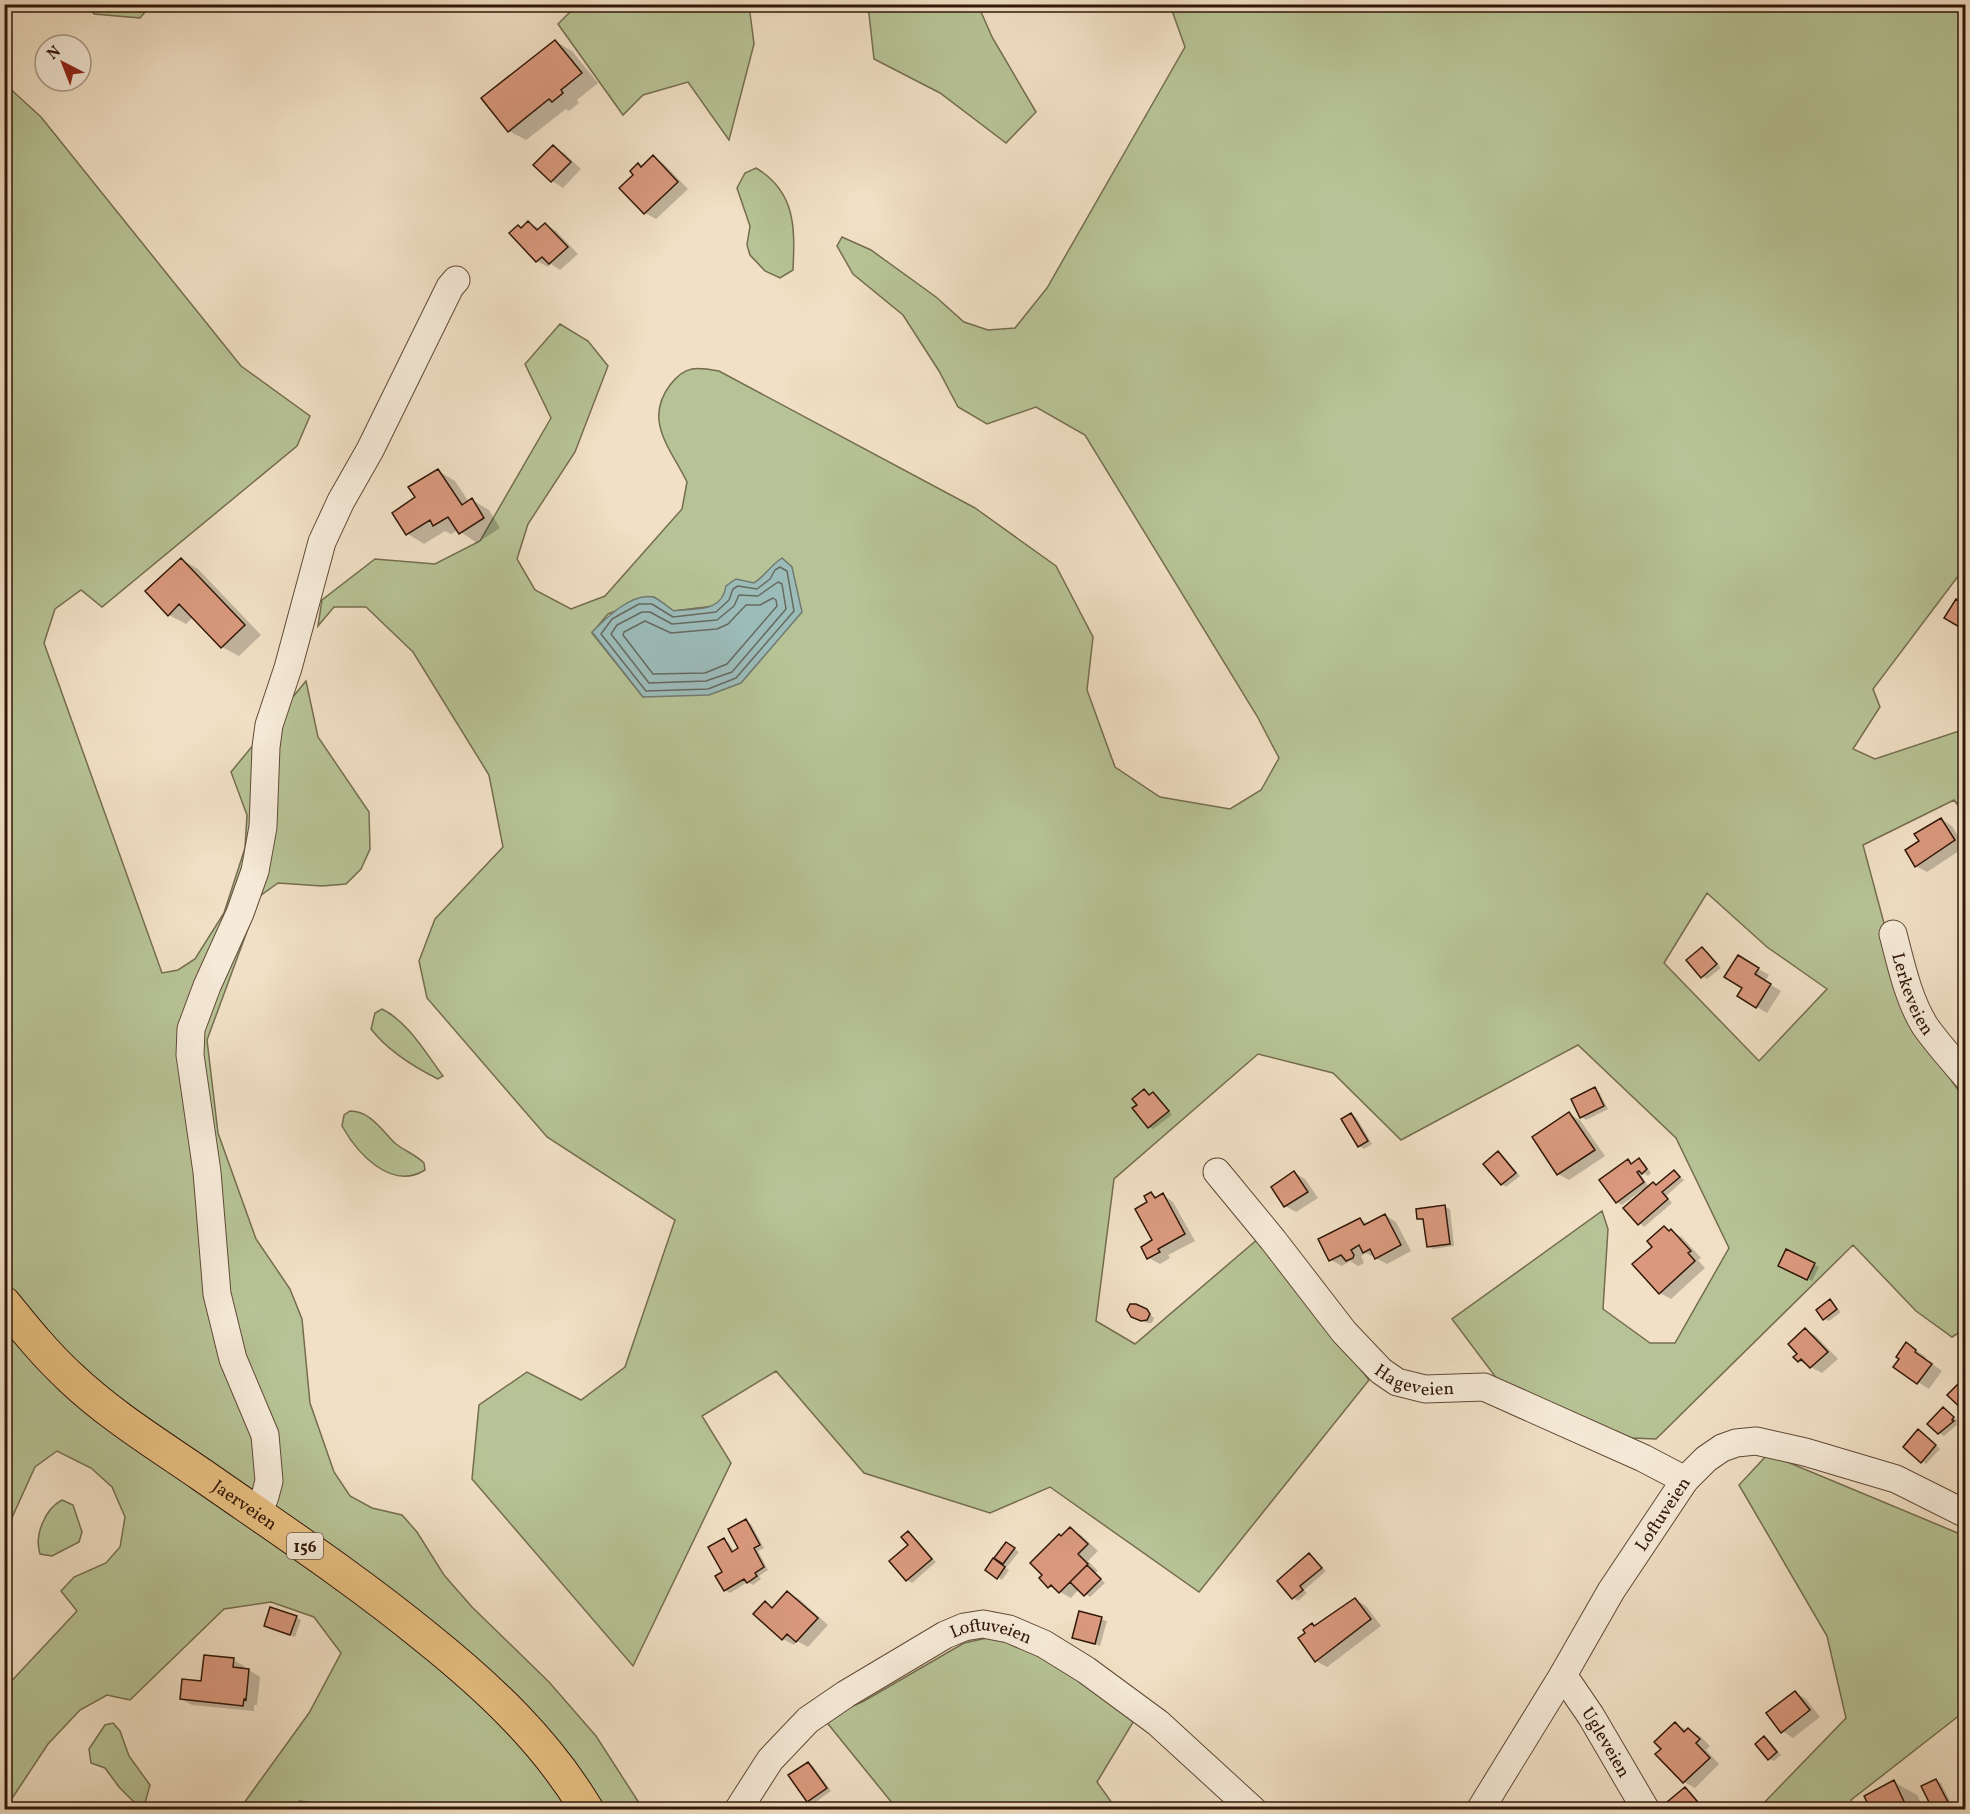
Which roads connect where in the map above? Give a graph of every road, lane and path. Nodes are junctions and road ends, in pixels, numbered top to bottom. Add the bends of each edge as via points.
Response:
1 (456, 280) dead end
2 (1893, 934) dead end
3 (1965, 1076) edge
4 (1216, 1172) dead end
5 (4, 1303) edge
6 (1685, 1480) junction
7 (258, 1514) junction
8 (1965, 1514) edge
9 (1563, 1675) junction
10 (587, 1809) edge
11 (738, 1809) edge
12 (1253, 1809) edge
13 (1480, 1809) edge
14 (1646, 1809) edge

1 - 7 street via 322,542 269,725 263,827 255,871 191,1029 190,1055 207,1172 217,1294 233,1359 265,1435 269,1481
2 - 3 street, Lerkeveien via 1919,1014
4 - 6 street, Hageveien via 1344,1332 1397,1382 1425,1389 1484,1387
5 - 7 main road, Jaerveien / 156 via 80,1385 121,1419
6 - 8 street, Loftuveien via 1722,1448 1764,1442 1896,1479
6 - 9 street, Loftuveien via 1611,1592
7 - 10 main road, Jaerveien / 156 via 400,1616 477,1679 537,1740
9 - 13 street, Loftuveien
9 - 14 street, Ugleveien
11 - 12 street, Loftuveien via 770,1760 808,1720 945,1635 983,1624 1009,1629 1044,1644 1086,1670 1158,1723

